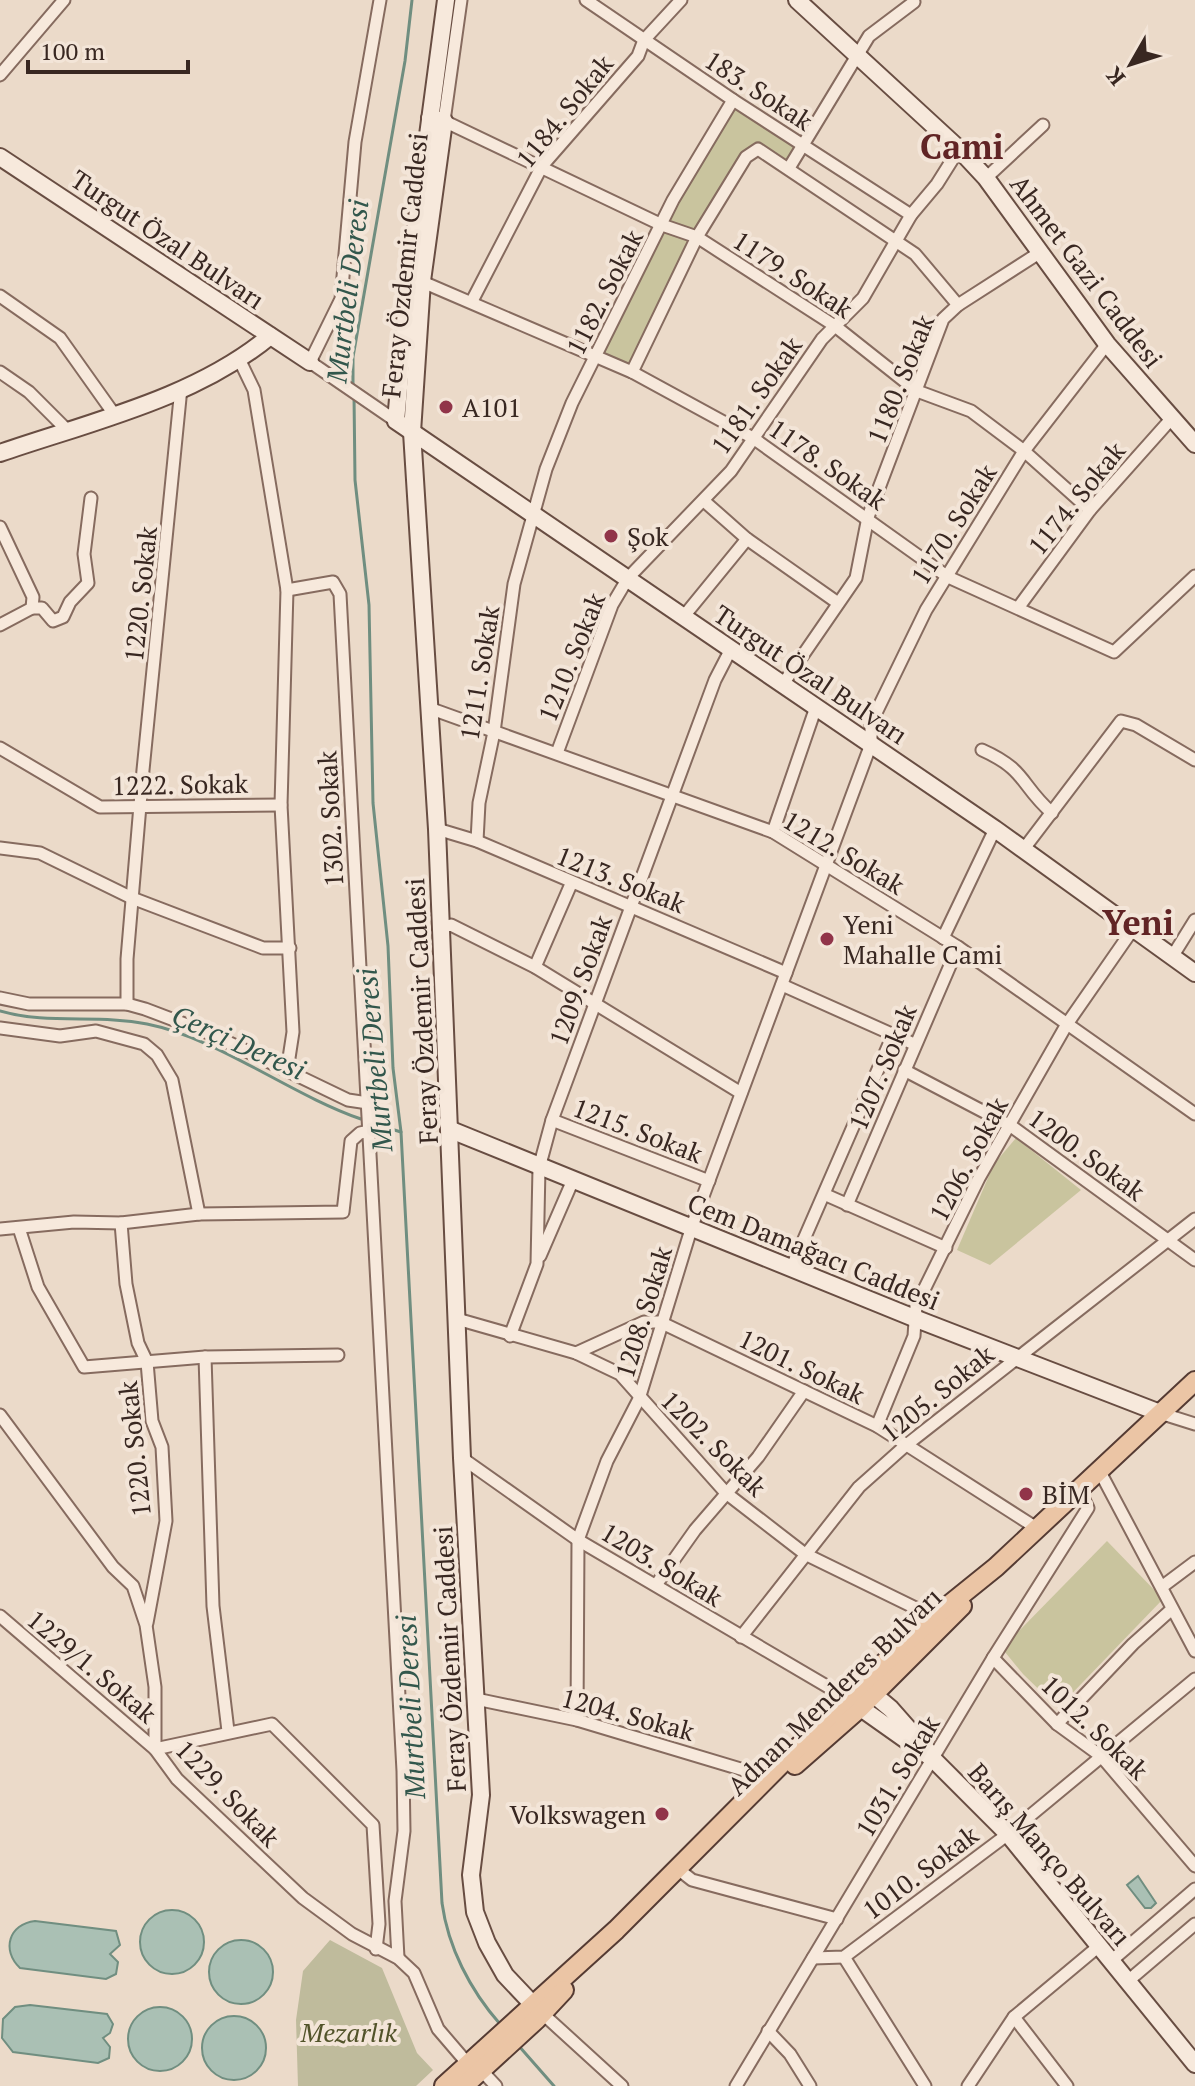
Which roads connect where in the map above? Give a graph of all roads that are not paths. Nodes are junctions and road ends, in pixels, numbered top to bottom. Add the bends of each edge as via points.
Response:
1 (64, 0) edge
2 (380, 0) edge
3 (446, 0) edge
4 (461, 0) edge
5 (586, 0) edge
6 (681, 0) edge
7 (797, 0) edge
8 (914, 2) dead end
9 (644, 40) junction
10 (860, 55) junction
11 (0, 75) edge
12 (733, 100) junction
13 (437, 120) junction
14 (1043, 125) dead end
15 (804, 145) junction
16 (959, 149) junction
17 (0, 157) edge
18 (542, 166) junction
19 (789, 168) junction
20 (986, 178) junction
21 (911, 215) junction
22 (662, 225) junction
23 (697, 237) junction
24 (896, 241) junction
25 (1039, 253) junction
26 (416, 279) junction
27 (0, 296) edge
28 (472, 301) junction
29 (958, 305) junction
30 (835, 326) junction
31 (270, 336) junction
32 (1107, 344) junction
33 (596, 355) junction
34 (240, 361) junction
35 (310, 362) junction
36 (0, 372) edge
37 (632, 372) junction
38 (181, 388) junction
39 (917, 391) junction
40 (114, 414) junction
41 (1172, 418) junction
42 (396, 421) junction
43 (67, 430) junction
44 (412, 432) junction
45 (753, 438) junction
46 (1195, 444) edge
47 (1024, 451) junction
48 (0, 453) edge
49 (91, 498) dead end
50 (704, 501) junction
51 (1090, 510) junction
52 (532, 512) junction
53 (868, 517) junction
54 (0, 527) edge
55 (747, 539) junction
56 (1195, 576) edge
57 (948, 577) junction
58 (628, 578) junction
59 (287, 590) junction
60 (838, 603) junction
61 (32, 608) junction
62 (1018, 608) junction
63 (684, 616) junction
64 (0, 625) edge
65 (731, 649) junction
66 (783, 684) junction
67 (816, 707) junction
68 (429, 708) junction
69 (494, 732) junction
70 (871, 744) junction
71 (0, 748) edge
72 (982, 750) dead end
73 (557, 753) junction
74 (1195, 760) edge
75 (672, 795) junction
76 (142, 805) junction
77 (281, 805) junction
78 (1052, 813) junction
79 (437, 829) junction
80 (995, 829) junction
81 (773, 832) junction
82 (477, 841) junction
83 (0, 848) edge
84 (1023, 850) junction
85 (824, 864) junction
86 (571, 884) junction
87 (132, 898) junction
88 (630, 906) junction
89 (1195, 920) edge
90 (439, 928) junction
91 (1133, 929) junction
92 (943, 938) junction
93 (958, 947) junction
94 (290, 948) junction
95 (1172, 957) junction
96 (535, 967) junction
97 (1195, 973) edge
98 (784, 979) junction
99 (0, 998) edge
100 (127, 1004) junction
101 (596, 1005) junction
102 (1067, 1024) junction
103 (0, 1028) edge
104 (893, 1035) junction
105 (914, 1044) junction
106 (904, 1070) junction
107 (287, 1071) junction
108 (741, 1093) junction
109 (368, 1103) junction
110 (1195, 1114) edge
111 (552, 1120) junction
112 (1011, 1126) junction
113 (451, 1130) junction
114 (370, 1131) junction
115 (539, 1168) junction
116 (573, 1180) junction
117 (709, 1181) junction
118 (826, 1195) junction
119 (847, 1205) junction
120 (199, 1214) junction
121 (1195, 1219) edge
122 (121, 1223) junction
123 (692, 1226) junction
124 (19, 1228) junction
125 (0, 1229) edge
126 (1168, 1240) junction
127 (946, 1248) junction
128 (1195, 1260) edge
129 (537, 1264) junction
130 (791, 1269) junction
131 (914, 1318) junction
132 (457, 1319) junction
133 (660, 1322) junction
134 (510, 1336) junction
135 (576, 1353) junction
136 (338, 1355) dead end
137 (205, 1357) junction
138 (1017, 1358) junction
139 (147, 1362) junction
140 (1195, 1381) edge
141 (804, 1391) junction
142 (639, 1399) junction
143 (1160, 1413) junction
144 (0, 1415) edge
145 (1195, 1424) edge
146 (877, 1426) junction
147 (905, 1446) junction
148 (462, 1458) junction
149 (1099, 1470) junction
150 (1079, 1489) junction
151 (726, 1493) junction
152 (1038, 1529) junction
153 (578, 1540) junction
154 (805, 1554) junction
155 (1195, 1562) edge
156 (996, 1567) junction
157 (656, 1585) junction
158 (1163, 1586) junction
159 (1172, 1609) junction
160 (0, 1616) edge
161 (934, 1617) junction
162 (146, 1625) junction
163 (741, 1637) junction
164 (1195, 1651) edge
165 (993, 1658) junction
166 (1195, 1679) edge
167 (861, 1696) junction
168 (476, 1699) junction
169 (577, 1720) junction
170 (1057, 1724) junction
171 (228, 1731) junction
172 (155, 1749) junction
173 (1101, 1756) junction
174 (933, 1759) junction
175 (767, 1777) junction
176 (1008, 1834) junction
177 (702, 1845) junction
178 (1195, 1866) edge
179 (678, 1869) junction
180 (1195, 1889) edge
181 (837, 1919) junction
182 (1195, 1924) edge
183 (1099, 1946) junction
184 (376, 1949) junction
185 (844, 1957) junction
186 (398, 1958) junction
187 (813, 1958) junction
188 (1111, 1961) junction
189 (1128, 1981) junction
190 (534, 2013) junction
191 (1014, 2017) junction
192 (768, 2031) junction
193 (1195, 2064) edge
194 (478, 2065) junction
195 (444, 2086) edge
196 (464, 2086) edge
197 (496, 2086) edge
198 (622, 2086) edge
199 (736, 2086) edge
200 (810, 2086) edge
201 (925, 2086) edge
202 (968, 2086) edge
203 (1067, 2086) edge

1 - 11 street
2 - 35 street via 355,142 341,299
3 - 13 street
4 - 13 street, Feray Özdemir Caddesi
5 - 9 street, 183. Sokak
6 - 9 street, 1184. Sokak
7 - 10 street, Ahmet Gazi Caddesi
8 - 10 street via 869,36
9 - 12 street, 183. Sokak
9 - 18 street, 1184. Sokak via 638,56
10 - 15 street
10 - 16 street, Ahmet Gazi Caddesi
12 - 15 street, 183. Sokak
12 - 22 street, 1182. Sokak
13 - 18 street, 1179. Sokak
13 - 26 street
14 - 20 street
15 - 19 street
15 - 21 street, 183. Sokak
16 - 20 street, Ahmet Gazi Caddesi
16 - 21 street, 1181. Sokak
17 - 31 street, Turgut Özal Bulvarı
18 - 22 street, 1179. Sokak
18 - 28 street, 1184. Sokak
19 - 23 street via 758,149 752,152
19 - 24 street
20 - 25 street, Ahmet Gazi Caddesi
21 - 24 street, 1181. Sokak
22 - 23 street, 1179. Sokak
22 - 33 street, 1182. Sokak
23 - 30 street, 1179. Sokak
23 - 37 street
24 - 29 street via 915,254
24 - 30 street, 1181. Sokak via 863,298
25 - 29 street, 1180. Sokak
25 - 32 street, Ahmet Gazi Caddesi
26 - 28 street, 1178. Sokak
26 - 42 street
26 - 44 street, Feray Özdemir Caddesi
27 - 40 street via 60,338
28 - 33 street, 1178. Sokak
29 - 39 street, 1180. Sokak via 943,319
30 - 39 street, 1179. Sokak
30 - 45 street, 1181. Sokak
31 - 34 street
31 - 35 street, Turgut Özal Bulvarı
32 - 41 street, Ahmet Gazi Caddesi
32 - 47 street, 1170. Sokak
33 - 37 street, 1178. Sokak
33 - 52 street, 1182. Sokak via 572,403
34 - 38 street
34 - 59 street via 254,390
35 - 42 street
36 - 43 street
37 - 45 street, 1178. Sokak
38 - 40 street
38 - 76 street, 1220. Sokak
39 - 47 street, 1179. Sokak via 971,411
39 - 53 street, 1180. Sokak
40 - 43 street
41 - 46 street, Ahmet Gazi Caddesi
41 - 51 street, 1174. Sokak
42 - 44 street, Turgut Özal Bulvarı
43 - 48 street
44 - 52 street, Turgut Özal Bulvarı
44 - 68 street, Feray Özdemir Caddesi
45 - 50 street, 1181. Sokak
45 - 53 street, 1178. Sokak
47 - 51 street, 1179. Sokak
47 - 57 street, 1170. Sokak
49 - 61 street via 85,588 63,617 53,621 42,608
50 - 55 street
50 - 58 street, 1181. Sokak
51 - 62 street, 1174. Sokak
52 - 58 street, Turgut Özal Bulvarı
52 - 69 street, 1211. Sokak via 514,584
53 - 57 street, 1178. Sokak
53 - 60 street, 1180. Sokak via 856,578
54 - 61 street via 33,597
55 - 60 street
55 - 63 street
56 - 62 street, 1178. Sokak via 1114,652
57 - 62 street, 1178. Sokak
57 - 70 street, 1170. Sokak via 926,610 871,723
58 - 63 street, Turgut Özal Bulvarı
58 - 73 street, 1210. Sokak via 612,605
59 - 77 street
59 - 109 street, 1302. Sokak via 333,582 340,594
60 - 66 street, 1180. Sokak
61 - 64 street
63 - 65 street, Turgut Özal Bulvarı
65 - 66 street, Turgut Özal Bulvarı
65 - 75 street, 1209. Sokak
66 - 67 street, Turgut Özal Bulvarı
67 - 70 street, Turgut Özal Bulvarı
67 - 81 street
68 - 69 street, 1212. Sokak
68 - 79 street, Feray Özdemir Caddesi
69 - 73 street, 1212. Sokak
69 - 82 street, 1211. Sokak
70 - 80 street, Turgut Özal Bulvarı
70 - 85 street, 1208. Sokak
71 - 76 street, 1222. Sokak via 100,807
72 - 78 street via 1021,774 1033,797
73 - 75 street, 1212. Sokak
74 - 78 street via 1121,721
75 - 81 street, 1212. Sokak
75 - 88 street, 1209. Sokak
76 - 77 street, 1222. Sokak
76 - 87 street, 1220. Sokak
77 - 94 street
78 - 84 street
79 - 82 street, 1213. Sokak
79 - 90 street, Feray Özdemir Caddesi
80 - 84 street, Turgut Özal Bulvarı
80 - 92 street
81 - 85 street, 1212. Sokak
82 - 86 street, 1213. Sokak
83 - 87 street via 40,853
84 - 91 street, Turgut Özal Bulvarı
85 - 92 street, 1212. Sokak
85 - 98 street, 1208. Sokak
86 - 88 street, 1213. Sokak
86 - 96 street
87 - 94 street via 263,948
87 - 100 street, 1220. Sokak
88 - 98 street, 1213. Sokak
88 - 101 street, 1209. Sokak
89 - 95 street
90 - 96 street via 451,925
90 - 113 street, Feray Özdemir Caddesi
91 - 95 street, Turgut Özal Bulvarı
91 - 102 street, 1206. Sokak
92 - 93 street, 1212. Sokak
93 - 102 street, 1212. Sokak
93 - 105 street, 1207. Sokak
94 - 107 street via 293,1032
95 - 97 street, Turgut Özal Bulvarı
96 - 101 street
98 - 104 street
98 - 108 street, 1208. Sokak
99 - 100 street via 29,1004
100 - 107 street via 211,1034
101 - 108 street
101 - 111 street, 1209. Sokak
102 - 110 street, 1212. Sokak
102 - 112 street, 1206. Sokak
103 - 120 street via 60,1036 96,1031 144,1044 157,1055 172,1080
104 - 105 street
104 - 118 street, 1207. Sokak
105 - 106 street, 1207. Sokak
106 - 112 street, 1200. Sokak
106 - 119 street, 1207. Sokak
107 - 109 street via 348,1100
108 - 117 street, 1208. Sokak
109 - 114 street
111 - 115 street, 1209. Sokak
111 - 117 street, 1215. Sokak
112 - 126 street, 1200. Sokak
112 - 127 street, 1206. Sokak
113 - 115 street, Cem Damağacı Caddesi
113 - 132 street, Feray Özdemir Caddesi
114 - 120 street via 351,1141 343,1212
114 - 186 street via 403,1771 404,1831 395,1901
115 - 116 street, Cem Damağacı Caddesi
115 - 129 street, 1209. Sokak
116 - 123 street, Cem Damağacı Caddesi
116 - 129 street
117 - 123 street, 1208. Sokak
118 - 119 street
118 - 130 street, 1207. Sokak
119 - 127 street
120 - 122 street
121 - 126 street, 1205. Sokak
122 - 124 street
122 - 139 street, 1220. Sokak via 126,1284
123 - 130 street, Cem Damağacı Caddesi
123 - 133 street, 1208. Sokak
124 - 125 street
124 - 139 street via 38,1287 84,1367
126 - 128 street, 1200. Sokak
126 - 138 street, 1205. Sokak
127 - 131 street, 1206. Sokak
129 - 134 street, 1209. Sokak
130 - 131 street, Cem Damağacı Caddesi
131 - 138 street, Cem Damağacı Caddesi
131 - 146 street, 1206. Sokak via 914,1336
132 - 134 street, 1202. Sokak
132 - 148 street, Feray Özdemir Caddesi
133 - 135 street via 644,1322
133 - 141 street, 1201. Sokak
133 - 142 street, 1208. Sokak
134 - 135 street, 1202. Sokak
135 - 142 street, 1202. Sokak via 620,1374
136 - 137 street
137 - 139 street
137 - 171 street via 213,1606
138 - 143 street, Cem Damağacı Caddesi
138 - 147 street, 1205. Sokak
139 - 162 street, 1220. Sokak via 152,1421 162,1447 166,1521
140 - 143 main road, Adnan Menderes Bulvarı
141 - 146 street, 1201. Sokak
141 - 151 street
142 - 151 street, 1202. Sokak
142 - 153 street, 1208. Sokak via 607,1461
143 - 145 street
143 - 149 main road, Adnan Menderes Bulvarı
144 - 162 street, 1229. Sokak via 113,1567 133,1586
146 - 147 street, 1201. Sokak
147 - 152 street, 1201. Sokak
147 - 154 street, 1205. Sokak via 859,1487
148 - 153 street, 1203. Sokak
148 - 168 street, Feray Özdemir Caddesi
149 - 150 main road, Adnan Menderes Bulvarı
149 - 158 street
150 - 152 main road, Adnan Menderes Bulvarı
150 - 165 street, 1031. Sokak via 1088,1508
151 - 154 street, 1202. Sokak
151 - 157 street
152 - 156 main road, Adnan Menderes Bulvarı
153 - 157 street, 1203. Sokak
153 - 169 street, 1208. Sokak
154 - 161 street, 1202. Sokak
154 - 163 street, 1205. Sokak
155 - 158 street
156 - 161 main road, Adnan Menderes Bulvarı
156 - 167 main road, Adnan Menderes Bulvarı via 945,1626
157 - 163 street, 1203. Sokak
158 - 159 street
159 - 164 street
159 - 170 street
160 - 172 street, 1229/1. Sokak
161 - 167 main road, Adnan Menderes Bulvarı
162 - 172 street, 1229. Sokak via 155,1687
163 - 167 street, 1203. Sokak
165 - 170 street, 1012. Sokak
165 - 174 street, 1031. Sokak
166 - 173 street, 1010. Sokak
167 - 174 street, Barış Manço Bulvarı
167 - 175 main road, Adnan Menderes Bulvarı
167 - 177 main road, Adnan Menderes Bulvarı via 723,1832
168 - 169 street, 1204. Sokak
168 - 190 street, Feray Özdemir Caddesi via 481,1795 471,1875 475,1912 505,1975
169 - 175 street, 1204. Sokak
170 - 173 street, 1012. Sokak
171 - 172 street
171 - 184 street via 272,1724 373,1825
172 - 184 street, 1229. Sokak via 177,1779 303,1898
173 - 176 street, 1010. Sokak
173 - 178 street, 1012. Sokak
174 - 176 street, Barış Manço Bulvarı
174 - 181 street, 1031. Sokak
175 - 177 main road, Adnan Menderes Bulvarı
176 - 183 street, Barış Manço Bulvarı
176 - 185 street, 1010. Sokak
177 - 179 main road, Adnan Menderes Bulvarı
179 - 181 street via 692,1880
179 - 190 main road, Adnan Menderes Bulvarı
180 - 188 street
181 - 187 street, 1031. Sokak
182 - 189 street
183 - 188 street, Barış Manço Bulvarı
183 - 191 street
184 - 186 street, 1229. Sokak
185 - 187 street
185 - 201 street
186 - 194 street via 414,1973 438,2029
187 - 192 street, 1031. Sokak
188 - 189 street, Barış Manço Bulvarı
189 - 193 street, Barış Manço Bulvarı
190 - 194 main road, Adnan Menderes Bulvarı
190 - 198 street
191 - 202 street
191 - 203 street
192 - 199 street, 1031. Sokak
192 - 200 street
194 - 195 main road, Adnan Menderes Bulvarı
194 - 196 main road, Adnan Menderes Bulvarı
194 - 197 street

